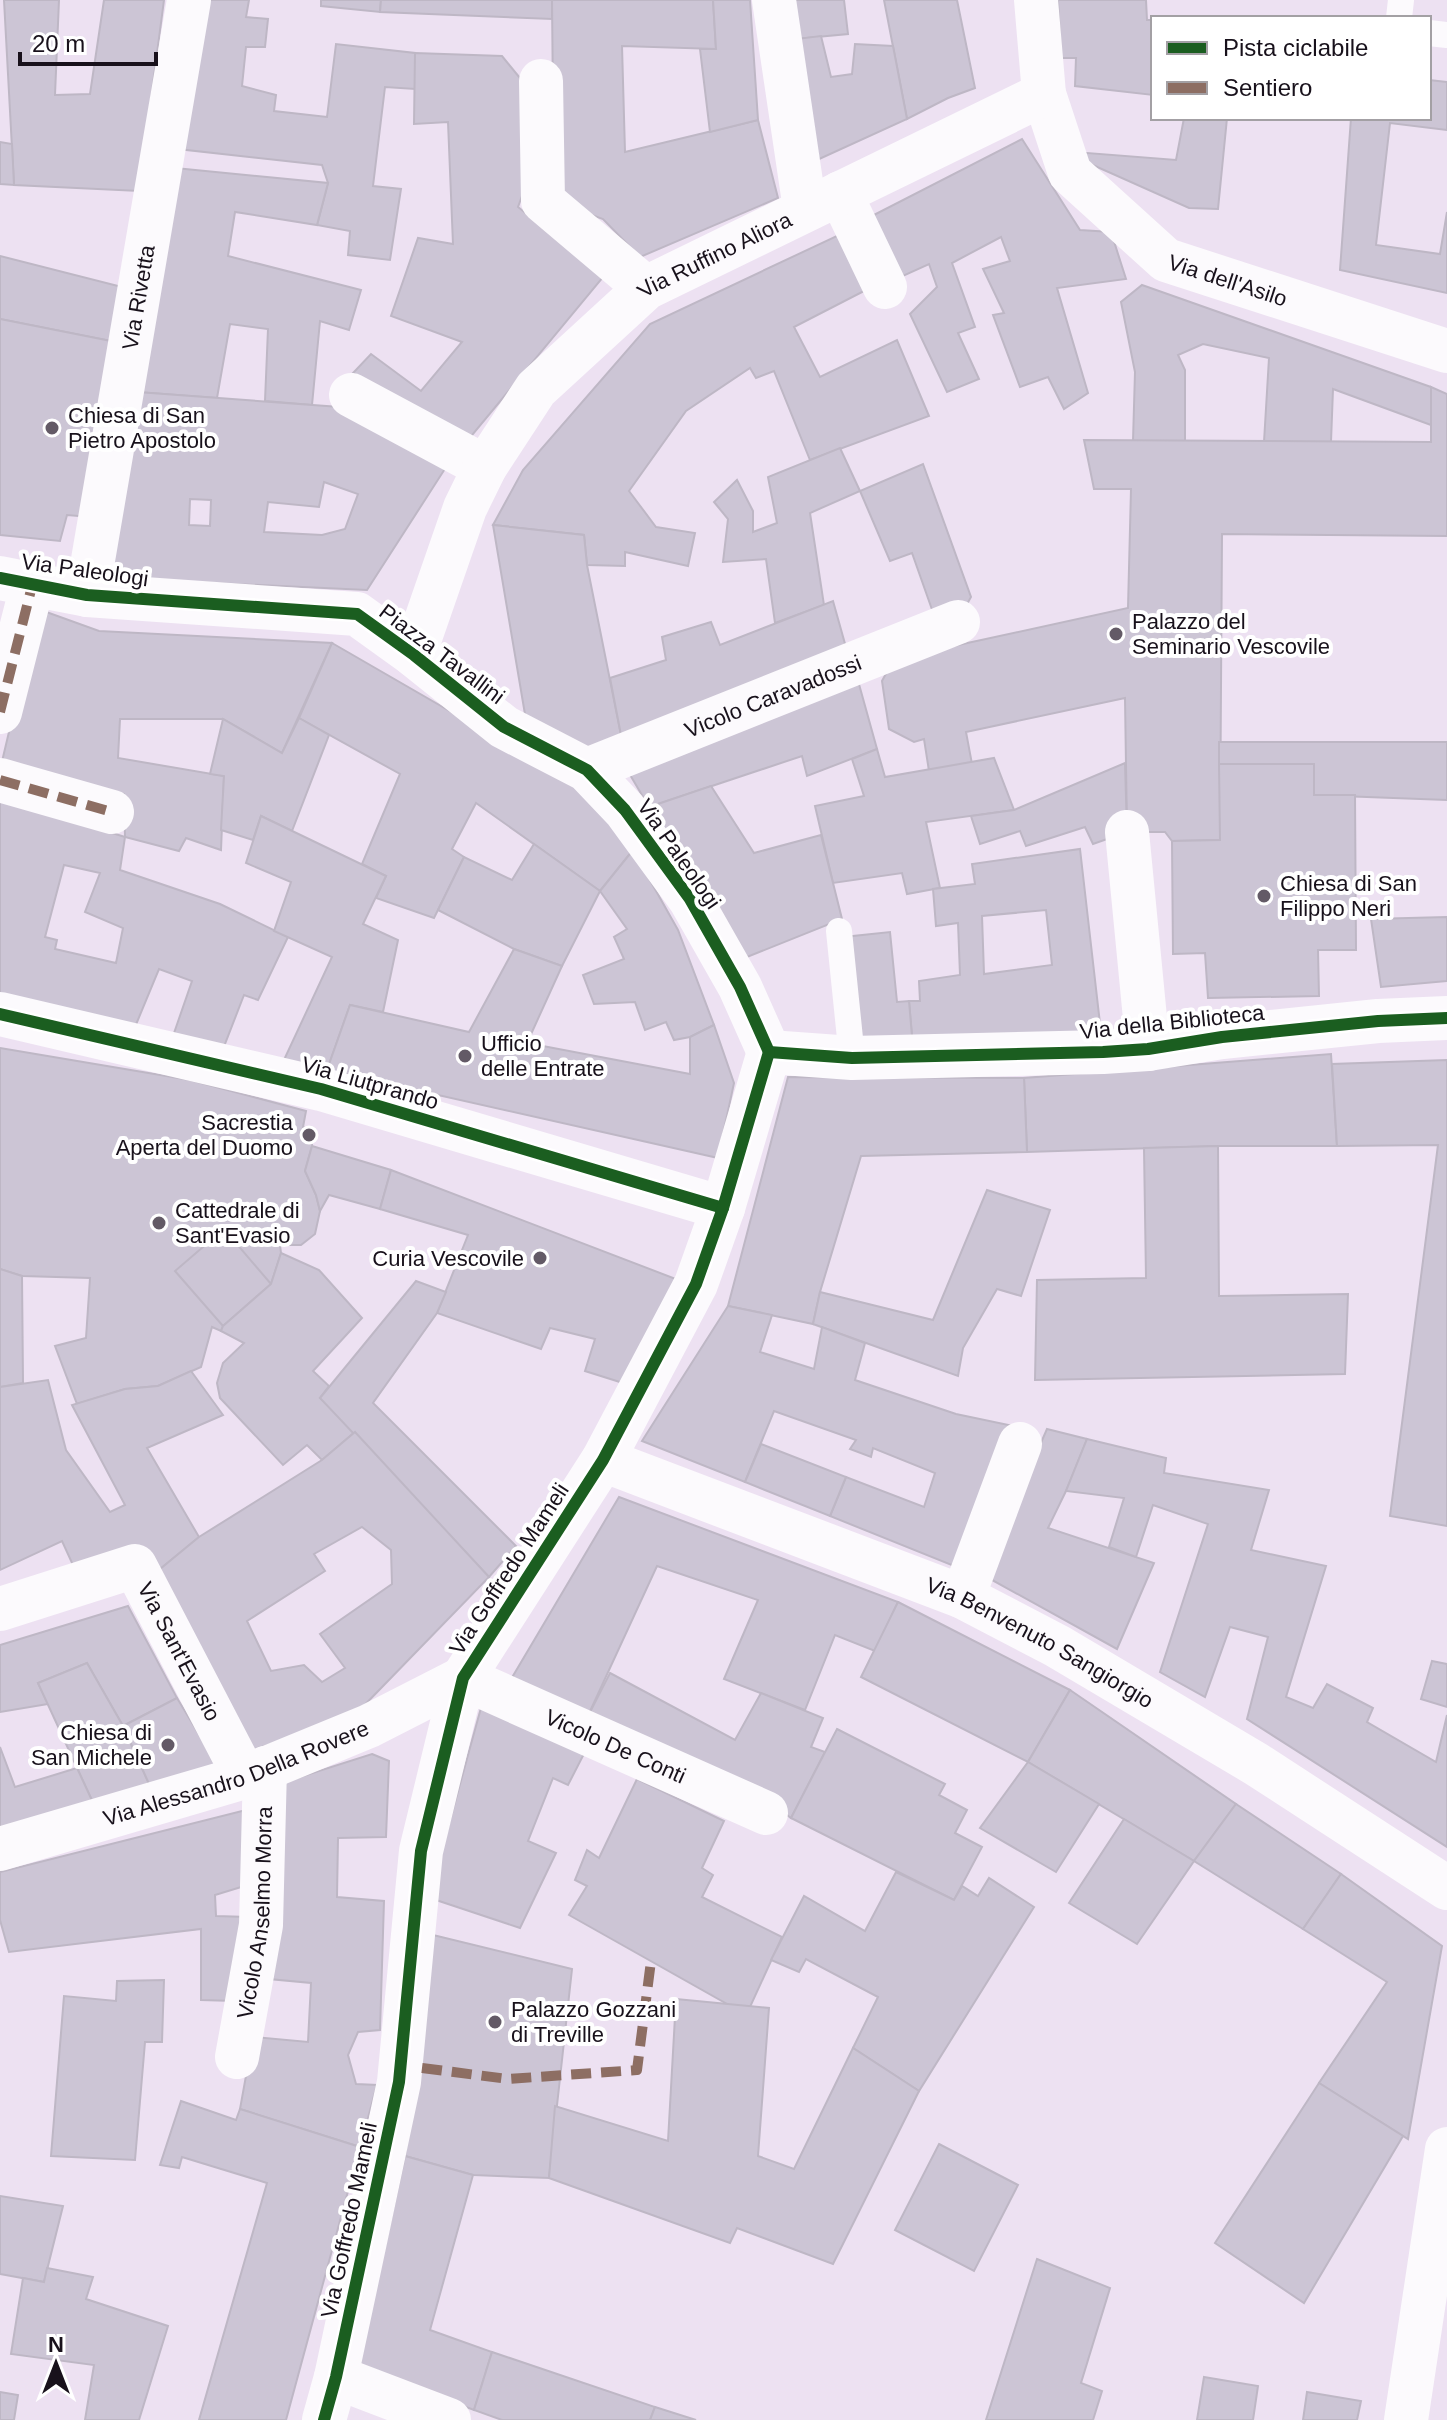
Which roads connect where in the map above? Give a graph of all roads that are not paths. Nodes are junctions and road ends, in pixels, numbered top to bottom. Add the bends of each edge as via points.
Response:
1 (189, 0) edge
2 (774, 0) edge
3 (1036, 0) edge
4 (541, 81) dead end
5 (1044, 94) junction
6 (823, 201) junction
7 (885, 287) dead end
8 (646, 288) junction
9 (1447, 351) edge
10 (351, 395) dead end
11 (485, 467) junction
12 (465, 508) joint
13 (16, 582) edge
14 (87, 595) junction
15 (357, 614) joint
16 (958, 622) dead end
17 (414, 655) junction
18 (0, 712) edge
19 (504, 727) joint
20 (587, 770) junction
21 (0, 780) edge
22 (112, 812) dead end
23 (1127, 832) dead end
24 (839, 931) dead end
25 (0, 1014) edge
26 (1447, 1018) edge
27 (1148, 1049) junction
28 (769, 1052) junction
29 (852, 1058) junction
30 (723, 1208) junction
31 (1020, 1444) dead end
32 (603, 1460) junction
33 (963, 1597) junction
34 (0, 1609) edge
35 (463, 1678) junction
36 (255, 1773) junction
37 (766, 1813) dead end
38 (0, 1849) edge
39 (1447, 1888) edge
40 (237, 2057) dead end
41 (1447, 2149) edge
42 (336, 2377) junction
43 (324, 2420) edge
44 (449, 2420) edge
45 (1406, 2420) edge

1 - 14 street, Via Rivetta
2 - 6 street
3 - 5 street, Via dell'Asilo
4 - 8 street via 543,201
5 - 6 street, Via Ruffino Aliora
5 - 9 street, Via dell'Asilo via 1070,173 1166,260
6 - 7 street
6 - 8 street, Via Ruffino Aliora
8 - 11 street, Via Ruffino Aliora via 536,389
10 - 11 street
11 - 12 street, Via Ruffino Aliora
12 - 17 street, Piazza Tavallini
13 - 14 street, Via Paleologi
13 - 18 street
14 - 15 street, Via Paleologi
15 - 17 street, Piazza Tavallini
16 - 20 street, Vicolo Caravadossi
17 - 19 street, Piazza Tavallini
19 - 20 street, Via Paleologi
20 - 28 street, Via Paleologi via 625,810 690,899 740,987
21 - 22 street
23 - 27 street
24 - 29 lane
25 - 30 street, Via Liutprando via 321,1089
26 - 27 street, Via della Biblioteca via 1222,1037
27 - 29 street, Via della Biblioteca
28 - 29 street, Via della Biblioteca
28 - 30 street, Via Goffredo Mameli
30 - 32 street, Via Goffredo Mameli via 696,1284
31 - 33 street
32 - 33 street, Via Benvenuto Sangiorgio
32 - 35 street, Via Goffredo Mameli
33 - 39 street, Via Benvenuto Sangiorgio via 1256,1764
34 - 36 street, Via Sant'Evasio via 135,1566
35 - 36 street, Via Alessandro Della Rovere via 369,1726
35 - 37 street, Vicolo De Conti
35 - 42 street, Via Goffredo Mameli via 421,1851 399,2082
36 - 38 street, Via Alessandro Della Rovere
36 - 40 street, Vicolo Anselmo Morra via 261,1925
41 - 45 street
42 - 43 street, Via Goffredo Mameli
42 - 44 street

